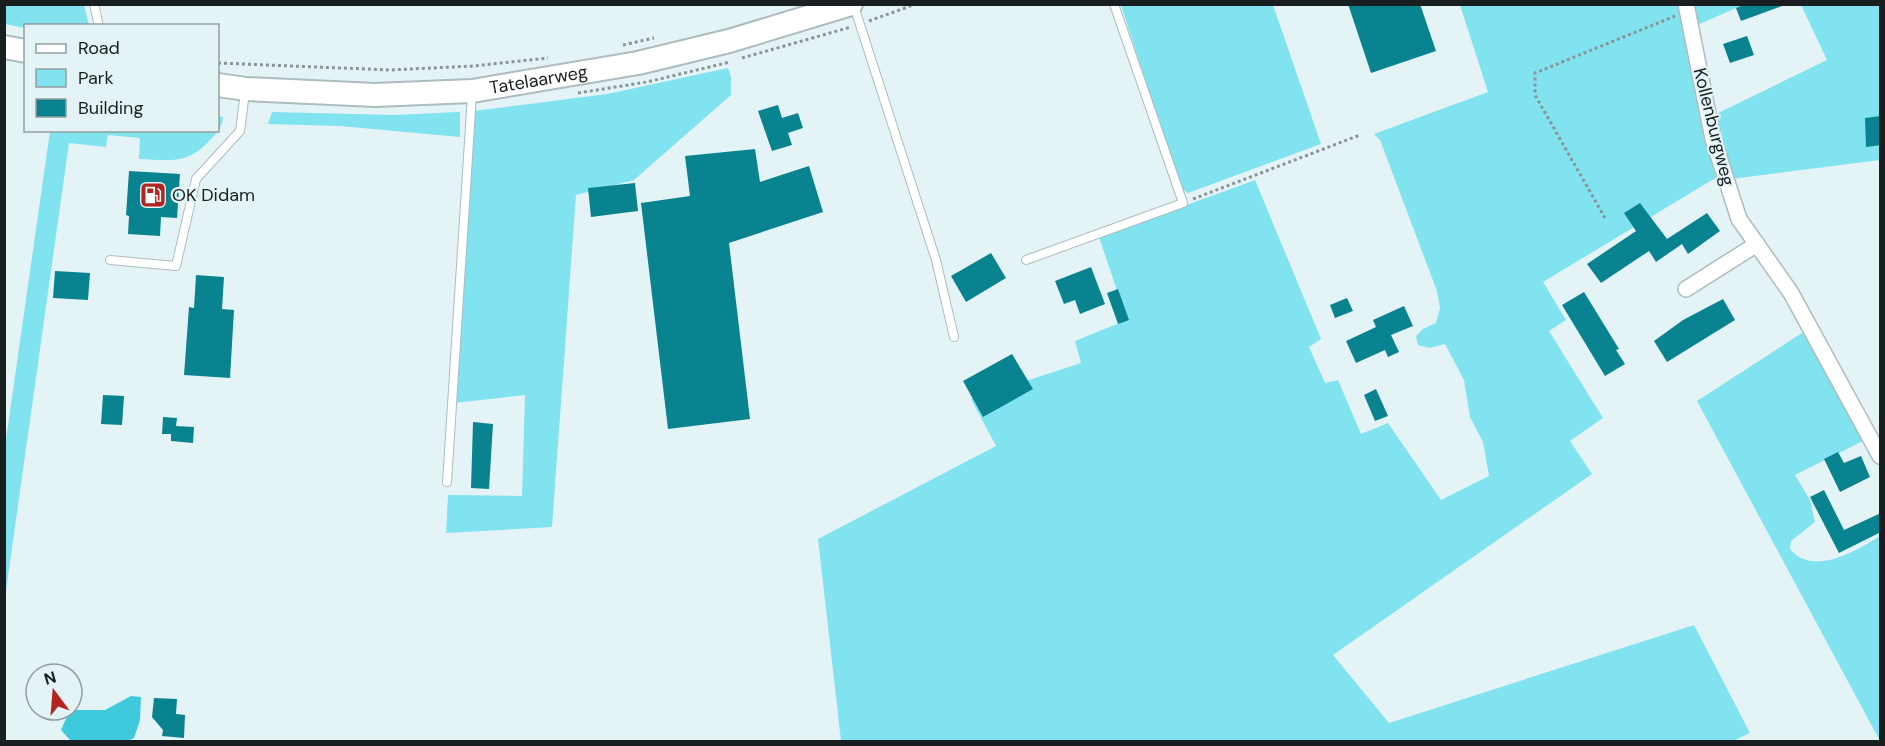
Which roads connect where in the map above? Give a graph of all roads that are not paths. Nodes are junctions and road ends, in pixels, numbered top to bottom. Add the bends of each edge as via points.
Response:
1 (94, 4) edge
2 (852, 4) edge
3 (1114, 4) edge
4 (1686, 6) edge
5 (99, 24) edge
6 (4, 47) edge
7 (24, 51) edge
8 (219, 85) edge
9 (246, 90) junction
10 (472, 91) junction
11 (1757, 244) junction
12 (110, 260) dead end
13 (1026, 260) dead end
14 (1686, 289) dead end
15 (954, 337) dead end
16 (1881, 456) edge
17 (447, 482) dead end

1 - 5 lane
2 - 10 main road, Tatelaarweg via 638,63
2 - 15 lane via 936,260
3 - 13 lane via 1183,203
4 - 11 street, Kollenburgweg via 1713,139 1739,219
6 - 7 main road
8 - 9 main road, Tatelaarweg
9 - 10 main road, Tatelaarweg via 375,95
9 - 12 lane via 240,131 196,179 176,266
10 - 17 lane
11 - 14 street
11 - 16 street, Kollenburgweg via 1791,293

